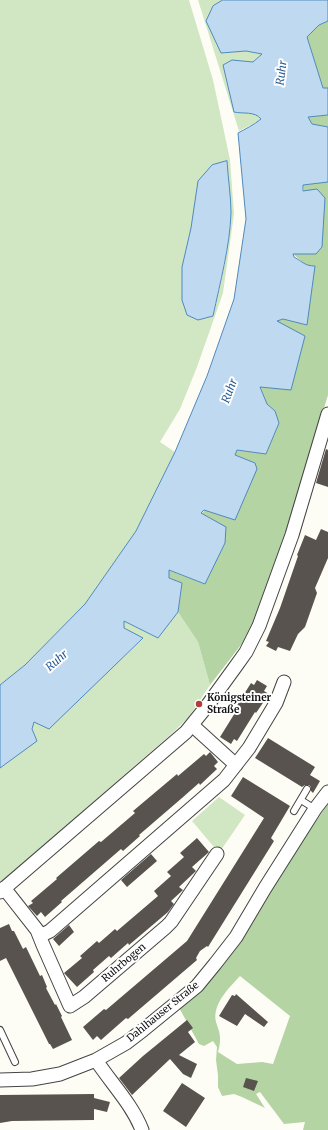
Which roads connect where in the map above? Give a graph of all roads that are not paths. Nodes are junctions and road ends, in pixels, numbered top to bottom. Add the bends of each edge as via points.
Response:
1 (328, 414) edge
2 (284, 682) dead end
3 (192, 725) junction
4 (236, 765) junction
5 (307, 789) dead end
6 (328, 792) edge
7 (301, 800) junction
8 (315, 809) junction
9 (294, 811) dead end
10 (217, 854) dead end
11 (2, 890) edge
12 (40, 936) junction
13 (0, 1030) edge
14 (96, 1060) junction
15 (15, 1062) dead end
16 (0, 1080) edge
17 (142, 1130) edge

1 - 3 street via 292,535 259,626 246,652
2 - 4 street via 276,703
3 - 4 street
3 - 11 street via 178,740
4 - 12 street via 224,780 50,931
5 - 7 lane
6 - 8 street, Dahlhauser Straße
7 - 8 lane
7 - 9 lane
8 - 14 street, Dahlhauser Straße via 236,937 197,986 126,1043
10 - 12 street, Ruhrbogen via 166,928 70,1006
11 - 12 street, Ruhrbogen via 31,921
13 - 15 lane
14 - 16 street, Dahlhauser Straße via 60,1074 32,1079
14 - 17 street via 132,1111

